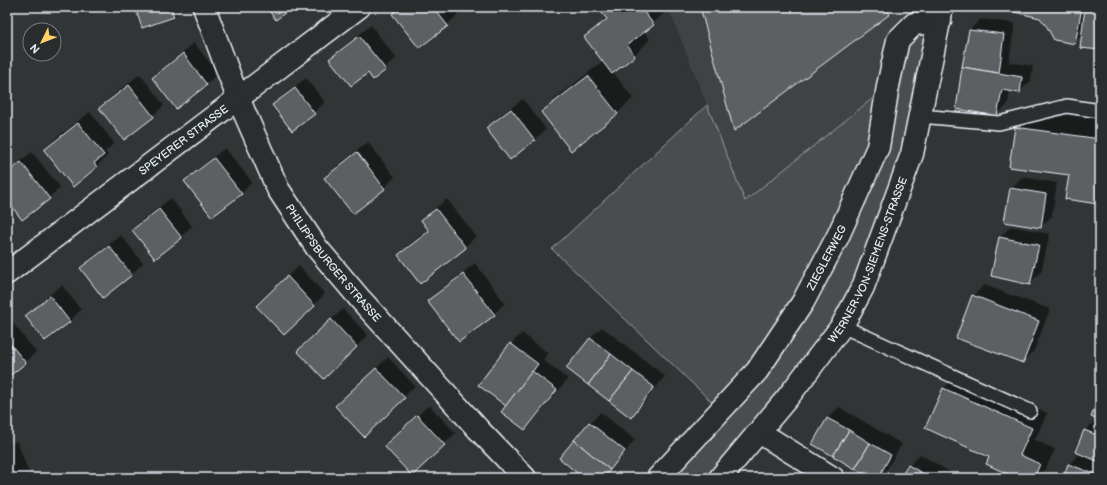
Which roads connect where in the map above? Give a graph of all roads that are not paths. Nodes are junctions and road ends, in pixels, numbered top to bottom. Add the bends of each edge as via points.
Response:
1 (204, 7) edge
2 (359, 7) edge
3 (941, 14) edge
4 (238, 98) junction
5 (1100, 112) edge
6 (920, 116) junction
7 (7, 273) edge
8 (842, 326) junction
9 (1030, 411) dead end
10 (759, 432) junction
11 (525, 478) edge
12 (658, 478) edge
13 (720, 478) edge
14 (833, 478) edge

1 - 4 street, PHILIPPSBURGER STRASSE
2 - 4 street, SPEYERER STRASSE
3 - 6 street, WERNER-VON-SIEMENS-STRASSE
3 - 12 street, ZIEGLERWEG via 914,24 898,40 878,147 838,236 803,302 757,371
4 - 7 street, SPEYERER STRASSE
4 - 11 street, PHILIPPSBURGER STRASSE via 278,189 316,248 478,430
5 - 6 lane via 1067,106 999,123
6 - 8 street, WERNER-VON-SIEMENS-STRASSE via 912,154 863,287
8 - 9 lane
8 - 10 street, WERNER-VON-SIEMENS-STRASSE
10 - 13 street, WERNER-VON-SIEMENS-STRASSE
10 - 14 street

